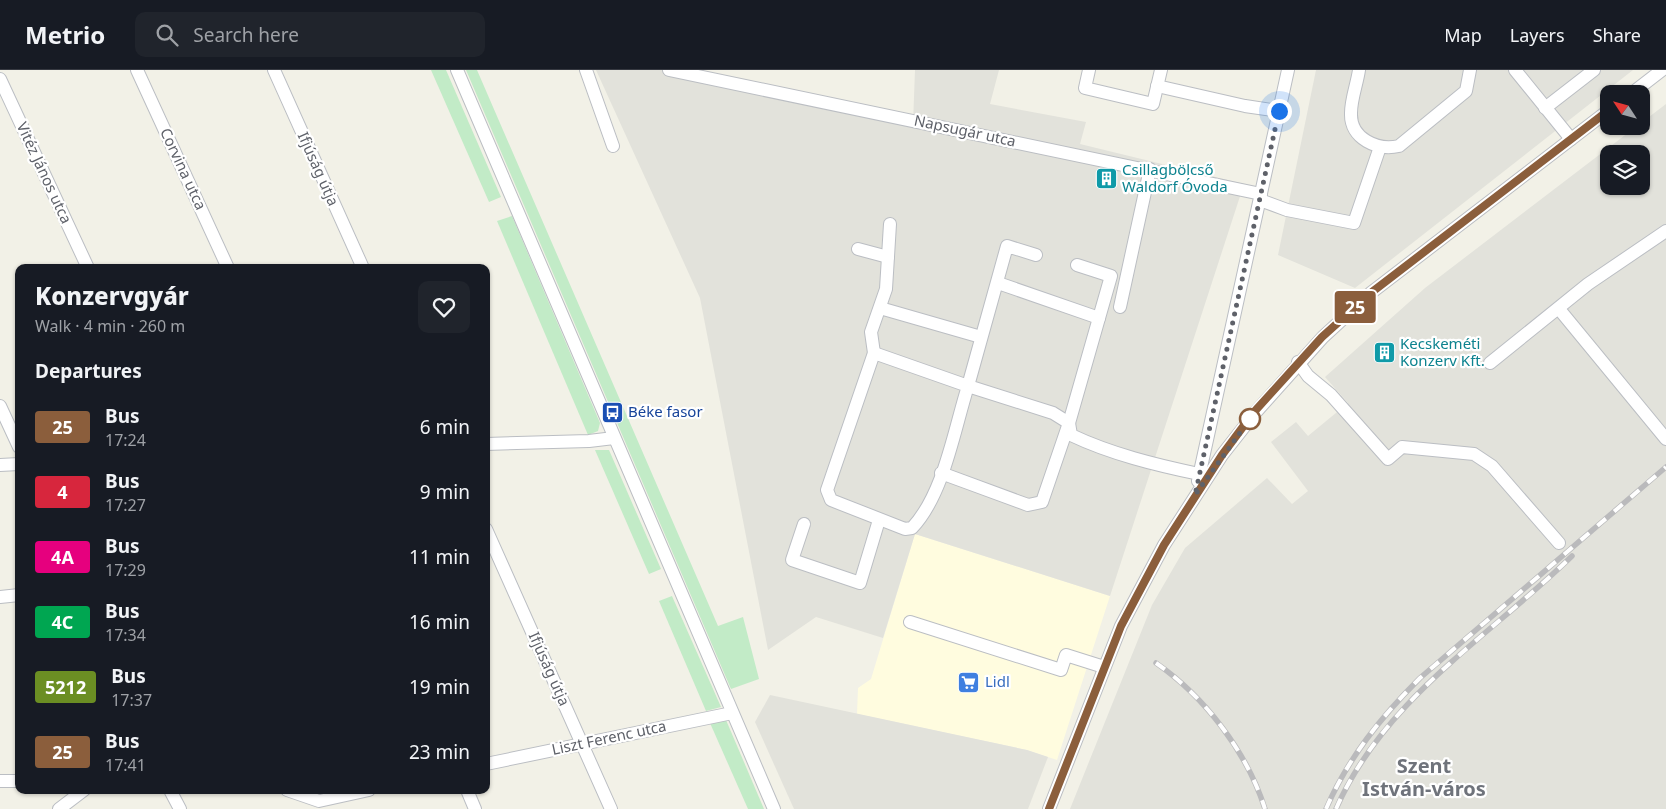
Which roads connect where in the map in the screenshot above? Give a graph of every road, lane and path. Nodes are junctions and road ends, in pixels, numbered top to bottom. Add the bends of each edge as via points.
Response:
1 (138, 70) edge
2 (274, 70) edge
3 (456, 70) edge
4 (586, 70) edge
5 (669, 70) edge
6 (1089, 70) edge
7 (1161, 70) edge
8 (1288, 70) edge
9 (1359, 70) edge
10 (1470, 70) edge
11 (1515, 70) edge
12 (1594, 70) edge
13 (1662, 70) edge
14 (0, 79) edge
15 (1643, 85) edge
16 (1157, 86) junction
17 (1545, 108) junction
18 (1279, 111) junction
19 (1600, 117) edge
20 (1572, 139) junction
21 (613, 146) dead end
22 (1380, 147) junction
23 (1150, 169) junction
24 (1260, 197) junction
25 (890, 224) dead end
26 (1666, 231) edge
27 (858, 249) dead end
28 (1036, 255) dead end
29 (888, 258) junction
30 (86, 264) edge
31 (226, 264) edge
32 (361, 264) edge
33 (1077, 265) dead end
34 (998, 283) junction
35 (1120, 307) dead end
36 (880, 308) junction
37 (1559, 309) junction
38 (1099, 318) junction
39 (982, 337) junction
40 (874, 353) junction
41 (1298, 362) junction
42 (1490, 363) dead end
43 (968, 386) junction
44 (0, 406) edge
45 (1069, 422) junction
46 (15, 438) edge
47 (614, 438) junction
48 (1666, 439) edge
49 (490, 444) edge
50 (15, 464) edge
51 (0, 465) edge
52 (941, 473) junction
53 (1199, 474) junction
54 (1195, 495) junction
55 (880, 520) junction
56 (804, 524) dead end
57 (490, 538) edge
58 (1559, 543) dead end
59 (15, 595) edge
60 (0, 597) edge
61 (910, 622) dead end
62 (1104, 668) junction
63 (732, 713) junction
64 (582, 743) junction
65 (490, 763) edge
66 (0, 781) edge
67 (15, 781) edge
68 (79, 794) edge
69 (172, 794) edge
70 (301, 794) edge
71 (350, 794) edge
72 (469, 794) edge
73 (322, 800) edge
74 (59, 809) edge
75 (180, 809) edge
76 (475, 809) edge
77 (611, 809) edge
78 (774, 809) edge
79 (1049, 809) edge

1 - 31 street, Corvina utca
2 - 32 street, Ifjúság útja
3 - 47 street
4 - 21 street
5 - 23 street, Napsugár utca
6 - 16 street via 1085,88 1153,104
7 - 16 street
8 - 18 street
9 - 22 street via 1350,113 1353,126 1370,144
10 - 22 street via 1466,92 1399,146
11 - 17 street
12 - 17 street
13 - 15 street
14 - 30 street, Vitéz János utca
16 - 18 street
17 - 20 street
18 - 24 street
19 - 20 street
20 - 41 street via 1372,292
22 - 24 street, Napsugár utca via 1354,223 1287,210
23 - 24 street, Napsugár utca
23 - 35 street
24 - 53 street
25 - 29 street
26 - 37 street via 1588,284
27 - 29 street
28 - 34 street via 1007,246
29 - 36 street via 886,289
33 - 38 street via 1111,276
34 - 38 street
34 - 39 street
36 - 39 street
36 - 40 street via 871,332
37 - 42 street
37 - 48 street
38 - 45 street
39 - 43 street
40 - 43 street
40 - 55 street via 827,490 834,503
41 - 54 street via 1254,412
41 - 58 street via 1388,459 1402,447 1474,454 1492,466
43 - 45 street
43 - 52 street
44 - 46 street
45 - 52 street via 1042,502 1028,505
45 - 53 street via 1071,435 1088,443 1161,466
47 - 49 street
47 - 63 street
50 - 51 street
52 - 55 street via 928,508 912,528 905,529
53 - 54 street
54 - 62 street via 1121,626
55 - 56 street via 860,583 792,560
57 - 64 street, Ifjúság útja
59 - 60 street
61 - 62 street via 1061,670 1066,655
62 - 79 street
63 - 64 street, Liszt Ferenc utca
63 - 78 street
64 - 65 street, Liszt Ferenc utca
64 - 77 street, Ifjúság útja
66 - 67 street
68 - 74 street
69 - 75 street
70 - 73 street
71 - 73 street
72 - 76 street

